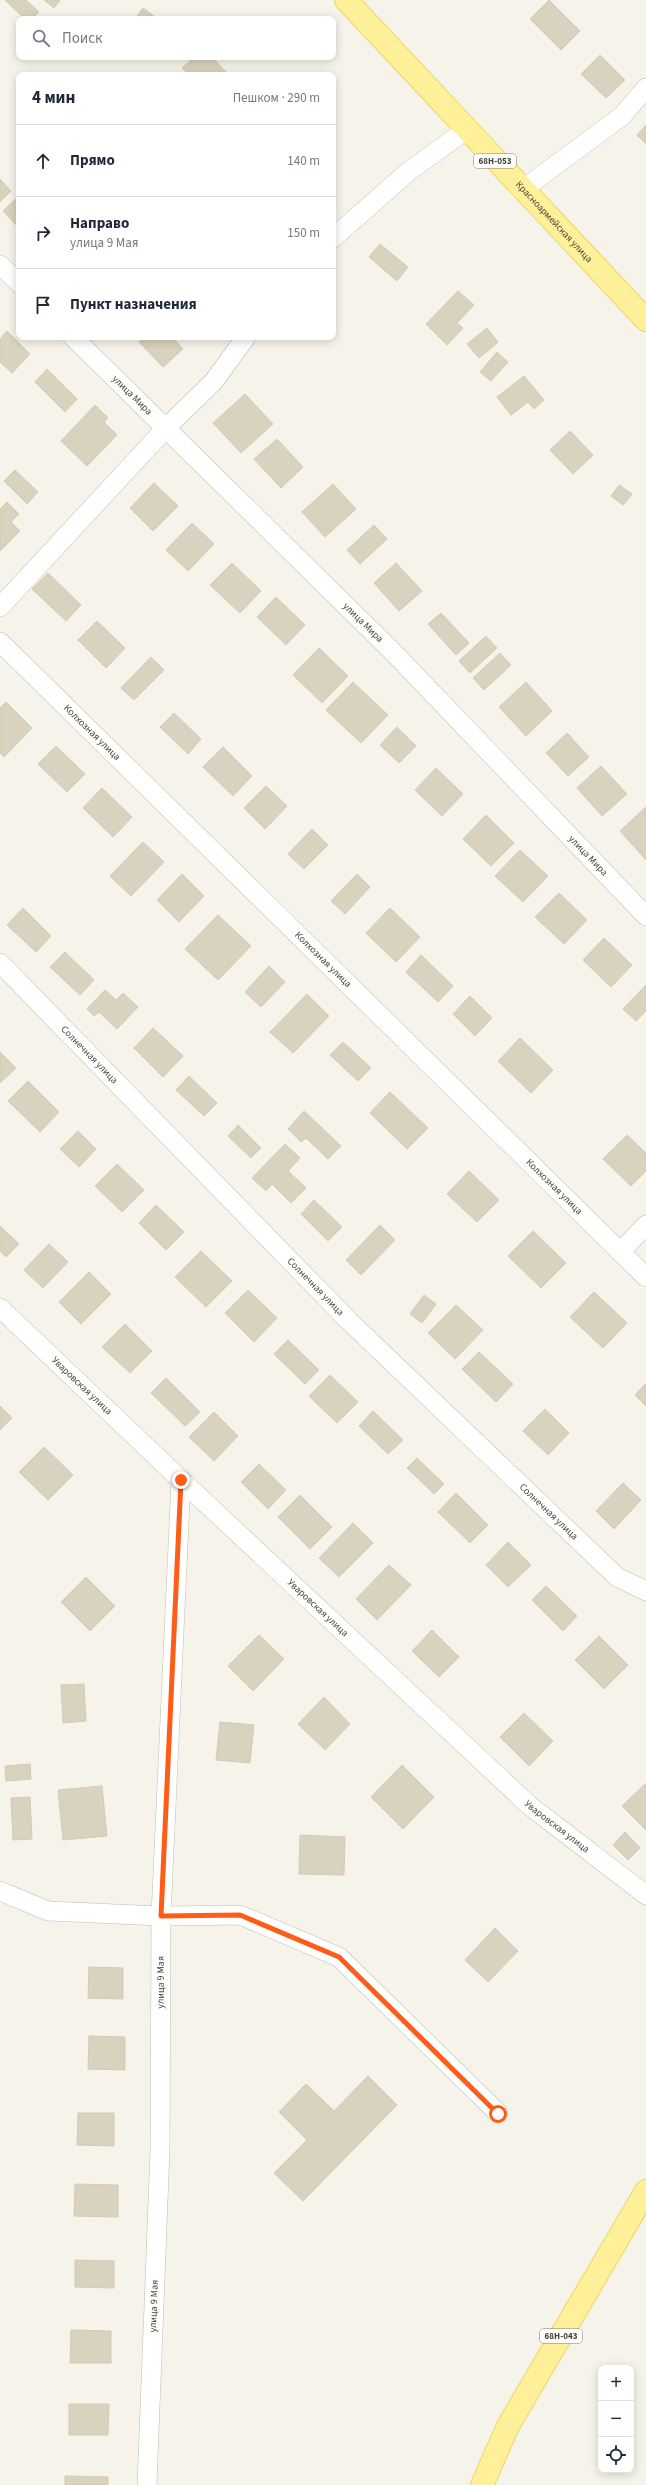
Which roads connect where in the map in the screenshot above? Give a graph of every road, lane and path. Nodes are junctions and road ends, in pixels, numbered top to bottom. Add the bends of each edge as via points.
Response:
1 (346, 0) edge
2 (646, 88) edge
3 (466, 130) junction
4 (522, 190) junction
5 (336, 235) edge
6 (0, 265) edge
7 (16, 280) edge
8 (646, 320) edge
9 (76, 340) edge
10 (244, 340) edge
11 (166, 428) junction
12 (0, 607) edge
13 (0, 642) edge
14 (646, 916) edge
15 (0, 964) edge
16 (646, 1225) edge
17 (620, 1252) junction
18 (646, 1277) edge
19 (0, 1308) edge
20 (181, 1480) junction
21 (646, 1591) edge
22 (0, 1891) edge
23 (646, 1895) edge
24 (161, 1916) junction
25 (498, 2114) dead end
26 (646, 2191) edge
27 (639, 2213) edge
28 (147, 2485) edge
29 (482, 2485) edge

1 - 3 main road, Красноармейская улица / 68Н-053
2 - 4 street via 622,116
3 - 4 main road, Красноармейская улица / 68Н-053
3 - 5 street via 409,171
4 - 8 main road, Красноармейская улица / 68Н-053
6 - 7 street
9 - 11 street, улица Мира
10 - 11 street via 214,381
11 - 12 street
11 - 14 street, улица Мира via 393,652
13 - 17 street, Колхозная улица
15 - 21 street, Солнечная улица via 349,1321 617,1577
16 - 17 street
17 - 18 street, Колхозная улица
19 - 20 street, Уваровская улица
20 - 23 street, Уваровская улица via 530,1806
20 - 24 street, улица 9 Мая
22 - 24 street via 48,1911
24 - 25 street via 240,1915 339,1957
24 - 28 street, улица 9 Мая via 160,2150
26 - 27 main road, 68Н-043
27 - 29 main road, 68Н-043 via 508,2426

